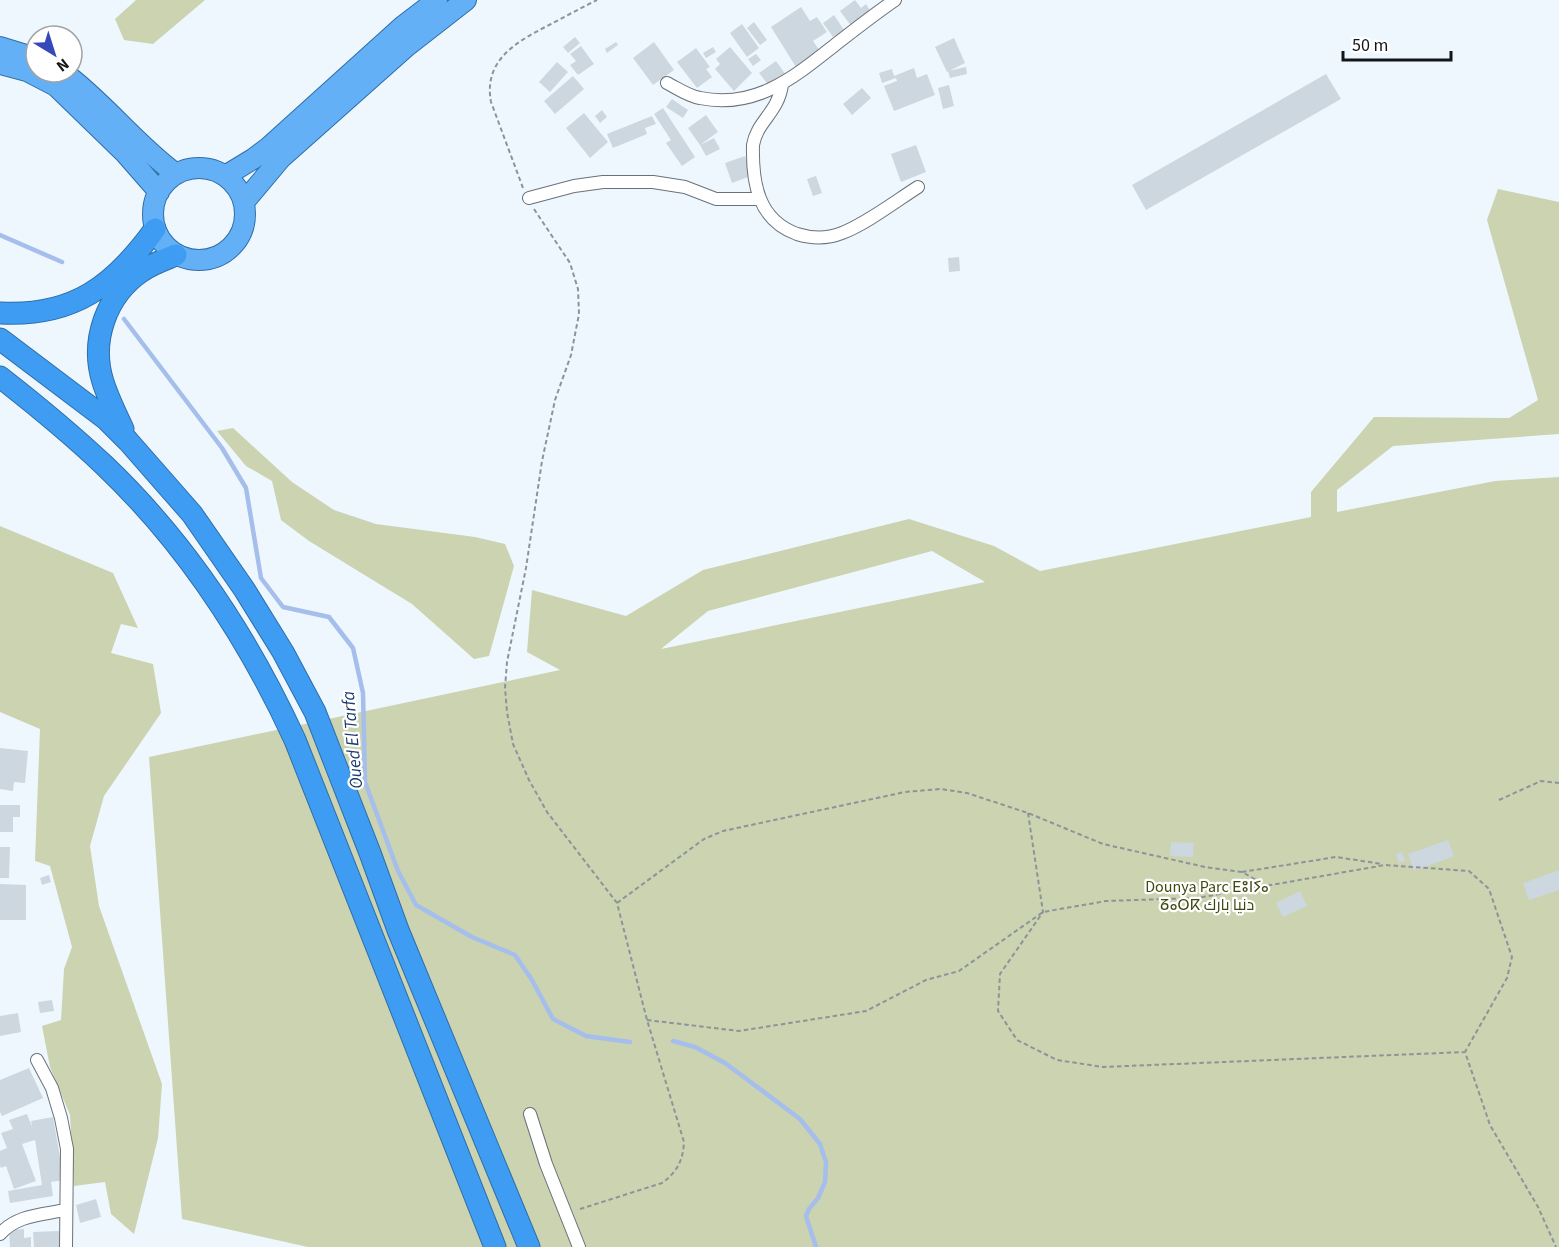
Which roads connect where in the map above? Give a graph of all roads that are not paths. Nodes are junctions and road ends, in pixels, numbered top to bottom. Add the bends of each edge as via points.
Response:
1 (437, 0) edge
2 (466, 0) edge
3 (896, 0) edge
4 (0, 47) edge
5 (24, 54) edge
6 (0, 64) edge
7 (667, 83) dead end
8 (78, 84) edge
9 (782, 85) junction
10 (176, 174) junction
11 (225, 176) junction
12 (918, 187) dead end
13 (159, 192) junction
14 (529, 198) road end
15 (760, 199) junction
16 (244, 202) junction
17 (155, 229) junction
18 (176, 255) junction
19 (0, 313) edge
20 (0, 339) edge
21 (0, 377) edge
22 (128, 441) junction
23 (37, 1060) dead end
24 (530, 1114) dead end
25 (65, 1210) junction
26 (0, 1234) edge
27 (66, 1247) edge
28 (495, 1247) edge
29 (529, 1247) edge
30 (579, 1247) edge

1 - 11 highway via 269,147
2 - 16 highway via 407,46 281,158
3 - 9 street
4 - 5 highway
6 - 13 highway via 27,71 56,86
7 - 9 street via 699,98 717,100 751,96
8 - 10 highway
9 - 15 street via 778,102 755,137 753,155
10 - 11 highway via 201,168
10 - 13 highway
11 - 16 highway via 235,184
12 - 15 street via 845,232 825,238 807,237 777,223
13 - 17 highway via 154,204
14 - 15 street via 603,182 653,182 686,187 716,199
16 - 18 highway via 245,224 228,251 197,261
17 - 18 highway
17 - 19 highway via 128,265 96,291 57,308
18 - 22 highway via 131,279 108,309 102,326 98,345 103,381
20 - 22 highway via 106,419
21 - 28 highway via 78,441 132,493 203,579 255,660 310,775
22 - 29 highway via 192,514 231,570 283,652 315,712 398,930
23 - 25 street via 62,1118 67,1149
24 - 30 street
25 - 26 street via 20,1219
25 - 27 street

